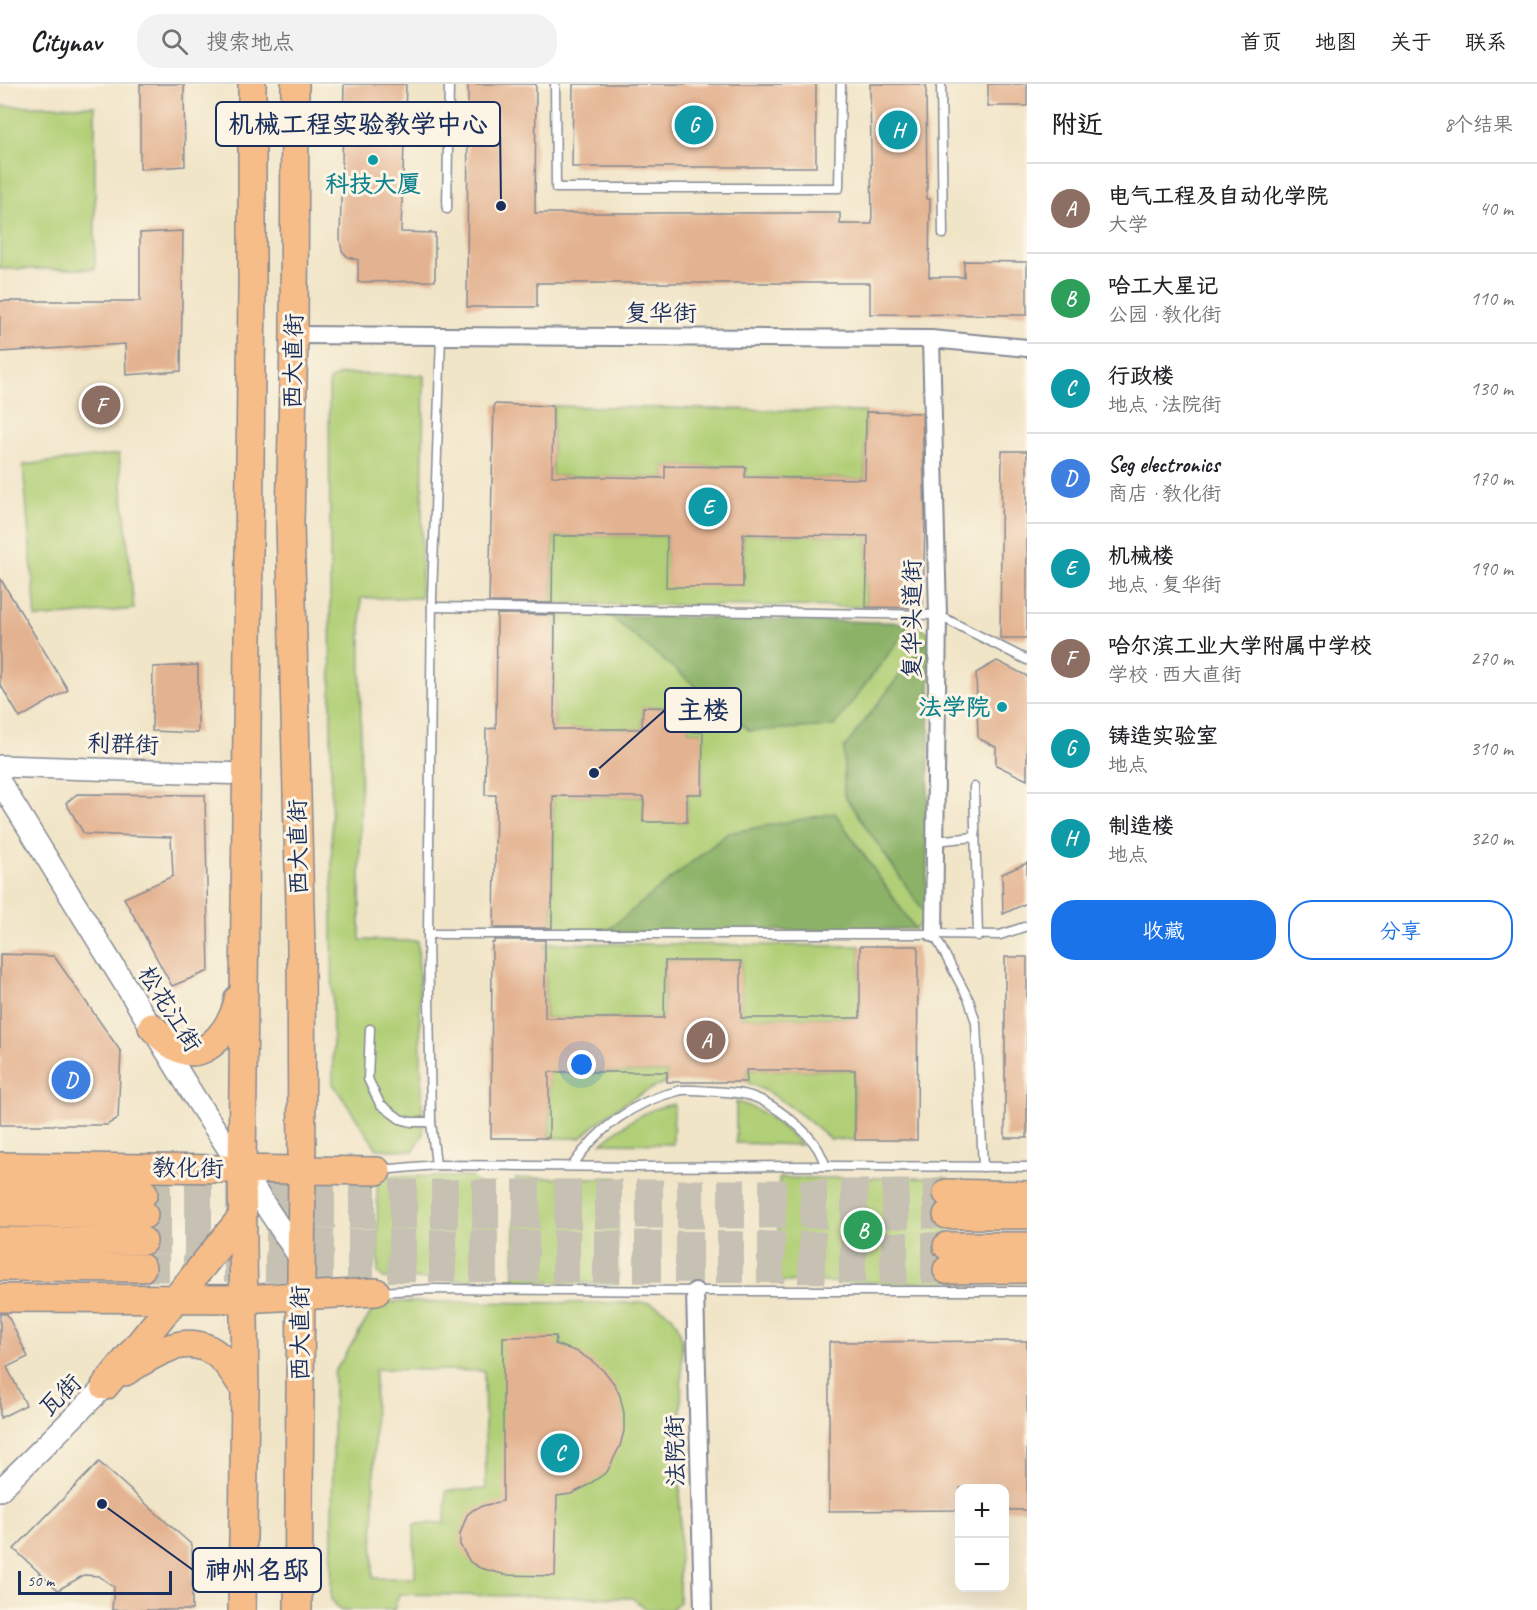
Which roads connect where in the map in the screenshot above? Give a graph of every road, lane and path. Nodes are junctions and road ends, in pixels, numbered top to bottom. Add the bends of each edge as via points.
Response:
1 (252, 84) edge
2 (295, 84) edge
3 (449, 84) edge
4 (555, 84) edge
5 (841, 84) edge
6 (941, 84) edge
7 (447, 209) dead end
8 (943, 234) dead end
9 (294, 335) junction
10 (441, 336) junction
11 (931, 339) junction
12 (1027, 348) edge
13 (432, 607) junction
14 (938, 615) junction
15 (1027, 660) edge
16 (0, 766) edge
17 (245, 774) junction
18 (0, 782) edge
19 (974, 787) dead end
20 (975, 837) junction
21 (935, 841) junction
22 (1027, 926) edge
23 (428, 934) junction
24 (934, 934) junction
25 (978, 936) junction
26 (244, 957) junction
27 (152, 1028) junction
28 (370, 1029) dead end
29 (431, 1122) junction
30 (436, 1164) junction
31 (0, 1166) edge
32 (572, 1166) junction
33 (826, 1166) junction
34 (983, 1167) junction
35 (1027, 1167) edge
36 (242, 1169) junction
37 (302, 1170) junction
38 (377, 1171) joint
39 (0, 1192) edge
40 (1027, 1195) edge
41 (0, 1213) edge
42 (1027, 1215) edge
43 (144, 1216) junction
44 (242, 1217) junction
45 (0, 1241) edge
46 (1027, 1246) edge
47 (301, 1260) junction
48 (0, 1267) edge
49 (142, 1268) tunnel mouth
50 (1027, 1269) edge
51 (1027, 1291) edge
52 (376, 1292) joint
53 (695, 1292) junction
54 (300, 1296) junction
55 (0, 1298) edge
56 (177, 1299) junction
57 (243, 1299) junction
58 (105, 1386) junction
59 (245, 1390) junction
60 (0, 1490) edge
61 (242, 1610) edge
62 (298, 1610) edge
63 (703, 1610) edge

1 - 17 main road, 西大直街
2 - 9 main road, 西大直街
3 - 7 lane
4 - 5 lane via 556,188 839,188
6 - 8 lane
9 - 10 street, 复华街
9 - 37 main road, 西大直街 via 290,524 301,948
10 - 11 street, 复华街
10 - 13 lane
11 - 12 street, 复华街
11 - 14 street, 复华头道街
13 - 14 lane
13 - 23 lane
14 - 15 lane
14 - 21 street, 复华头道街
16 - 17 street, 利群街
17 - 26 main road, 西大直街
18 - 27 street, 松花江街
19 - 20 lane
20 - 21 lane
20 - 25 lane
21 - 24 street, 复华头道街
22 - 25 lane via 1000,935
23 - 24 lane
23 - 29 lane
24 - 25 lane
24 - 34 lane via 969,1000 976,1023
26 - 27 main road via 237,1008 227,1029 216,1040 194,1052 183,1051
26 - 36 main road, 西大直街
27 - 36 street, 松花江街
28 - 29 lane via 368,1079 380,1104 400,1119
29 - 30 lane
30 - 32 lane
30 - 38 lane
31 - 36 main road, 教化街
32 - 33 lane
32 - 33 lane via 583,1150 623,1114 646,1101 680,1090 752,1096 800,1128
33 - 34 lane
34 - 35 lane
36 - 37 main road, 教化街
36 - 44 main road, 西大直街
36 - 47 street, 松花江街
37 - 38 main road, 教化街
37 - 47 main road, 西大直街
39 - 43 main road, 教化街
40 - 42 main road via 947,1204
41 - 43 main road, 教化街
43 - 45 main road
44 - 56 main road
44 - 57 main road, 西大直街
46 - 50 main road via 947,1258
47 - 54 main road, 西大直街
48 - 49 main road
51 - 53 lane
52 - 53 lane
52 - 54 main road
53 - 63 street, 法院街
54 - 57 main road
54 - 62 main road, 西大直街
55 - 56 main road
56 - 57 main road
56 - 58 main road
57 - 59 main road, 西大直街
58 - 59 main road via 162,1350 186,1344 220,1356
58 - 60 street, 瓦街
59 - 61 main road, 西大直街

